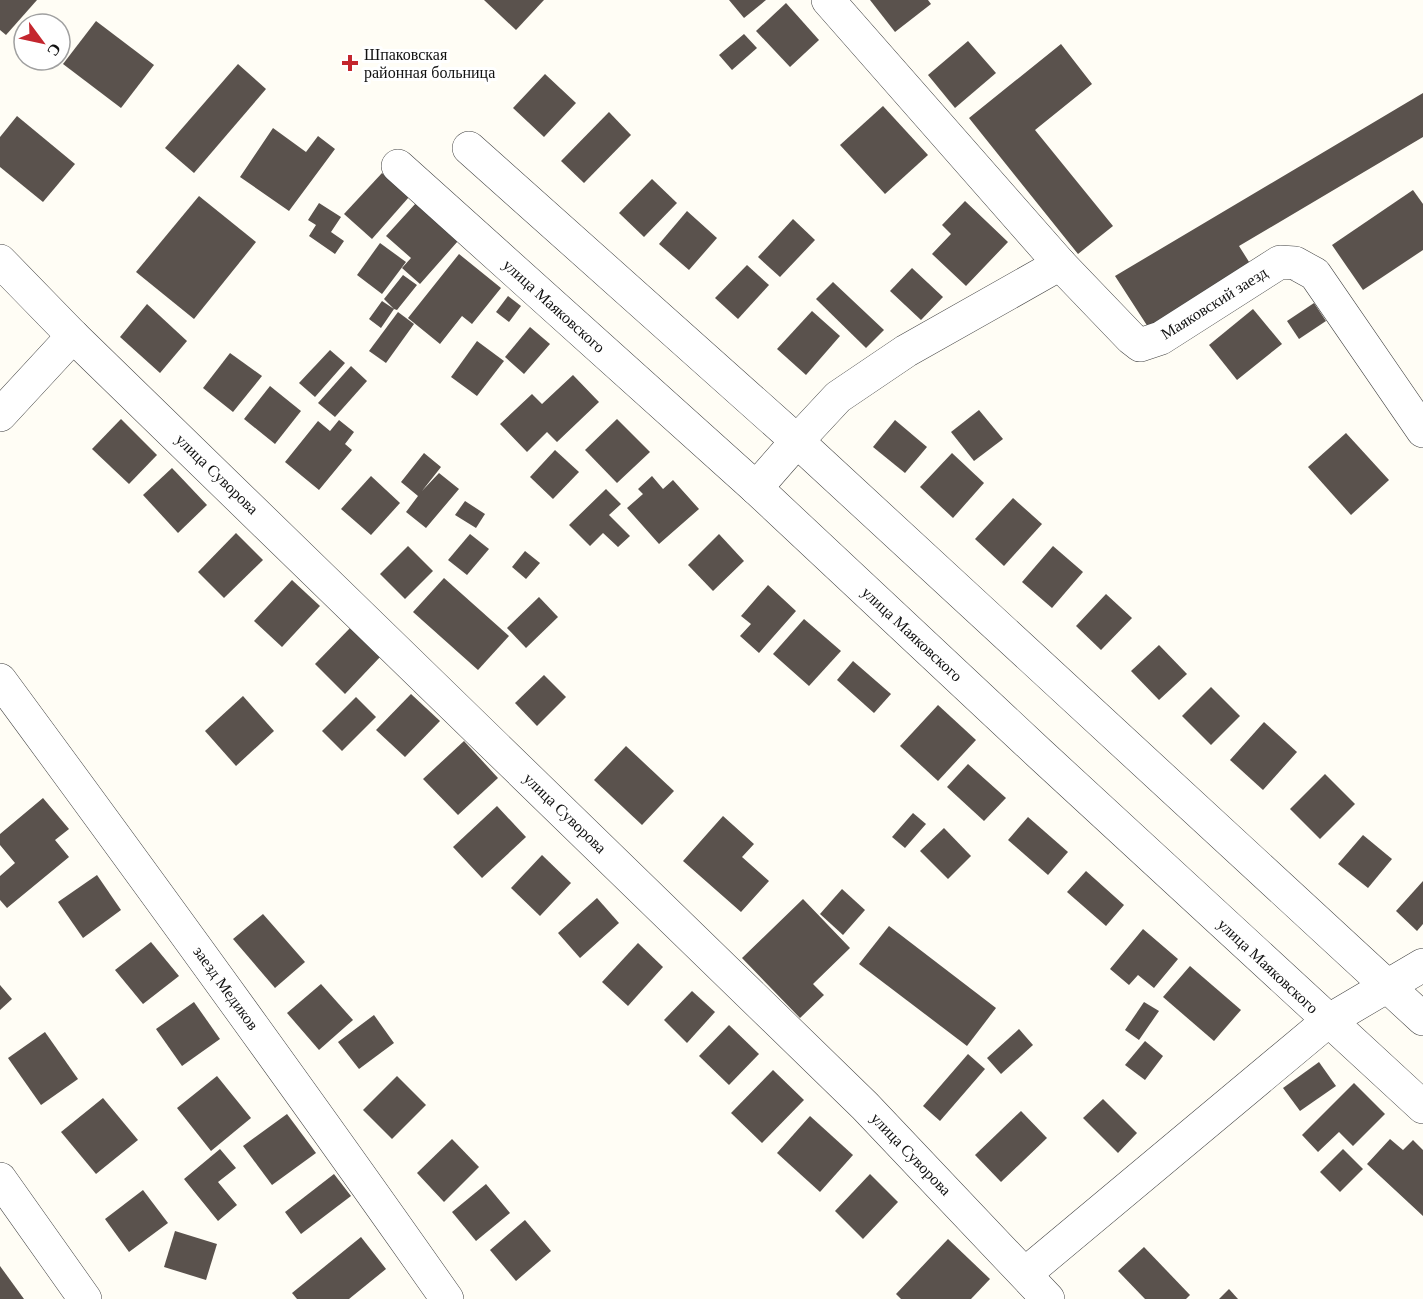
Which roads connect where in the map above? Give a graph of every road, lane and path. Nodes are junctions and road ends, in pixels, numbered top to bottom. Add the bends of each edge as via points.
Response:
1 (828, 0) edge
2 (469, 148) dead end
3 (398, 166) dead end
4 (0, 261) edge
5 (1060, 264) junction
6 (73, 336) junction
7 (0, 416) edge
8 (1423, 431) edge
9 (797, 441) junction
10 (756, 488) junction
11 (0, 680) edge
12 (1423, 965) edge
13 (1388, 986) junction
14 (1423, 1019) edge
15 (1328, 1021) junction
16 (1423, 1107) edge
17 (0, 1179) edge
18 (1025, 1274) junction
19 (85, 1299) edge
20 (447, 1299) edge
21 (1048, 1299) edge

1 - 5 street
2 - 9 street
3 - 10 street, улица Маяковского
4 - 6 street, улица Суворова
5 - 8 street, Маяковский заезд via 1140,345 1161,338 1280,262 1295,263 1315,274
5 - 9 street via 896,357 838,397
6 - 7 street
6 - 18 street, улица Суворова via 865,1106
9 - 10 street
9 - 13 street
10 - 15 street, улица Маяковского
11 - 20 street, заезд Медиков
12 - 13 street
13 - 14 street
13 - 15 street
15 - 16 street, улица Маяковского
15 - 18 street
17 - 19 street
18 - 21 street, улица Суворова

